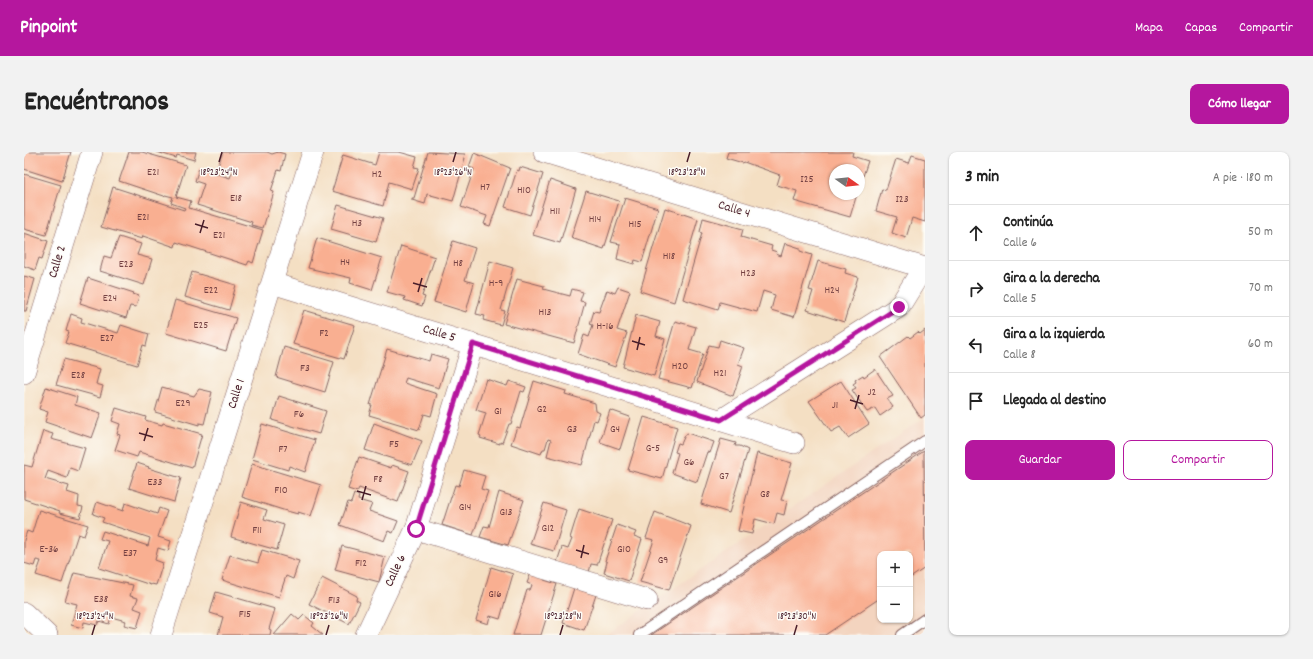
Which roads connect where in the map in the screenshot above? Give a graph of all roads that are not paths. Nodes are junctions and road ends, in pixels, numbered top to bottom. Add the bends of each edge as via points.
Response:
1 (92, 152) edge
2 (313, 152) edge
3 (544, 152) edge
4 (924, 268) edge
5 (272, 283) junction
6 (473, 344) junction
7 (24, 373) edge
8 (721, 420) junction
9 (925, 441) edge
10 (794, 443) dead end
11 (416, 529) junction
12 (647, 600) dead end
13 (24, 613) edge
14 (925, 619) edge
15 (47, 635) edge
16 (161, 635) edge
17 (366, 635) edge
18 (639, 635) edge
19 (902, 635) edge

1 - 7 street, Calle 2
2 - 5 street, Calle 1
3 - 4 street, Calle 4
4 - 8 street via 899,307
5 - 6 street, Calle 5
5 - 16 street, Calle 1
6 - 8 street, Calle 5
6 - 11 street, Calle 6
8 - 10 street, Calle 5
9 - 18 lane
11 - 12 street
11 - 17 street, Calle 6
13 - 15 street
14 - 19 lane

